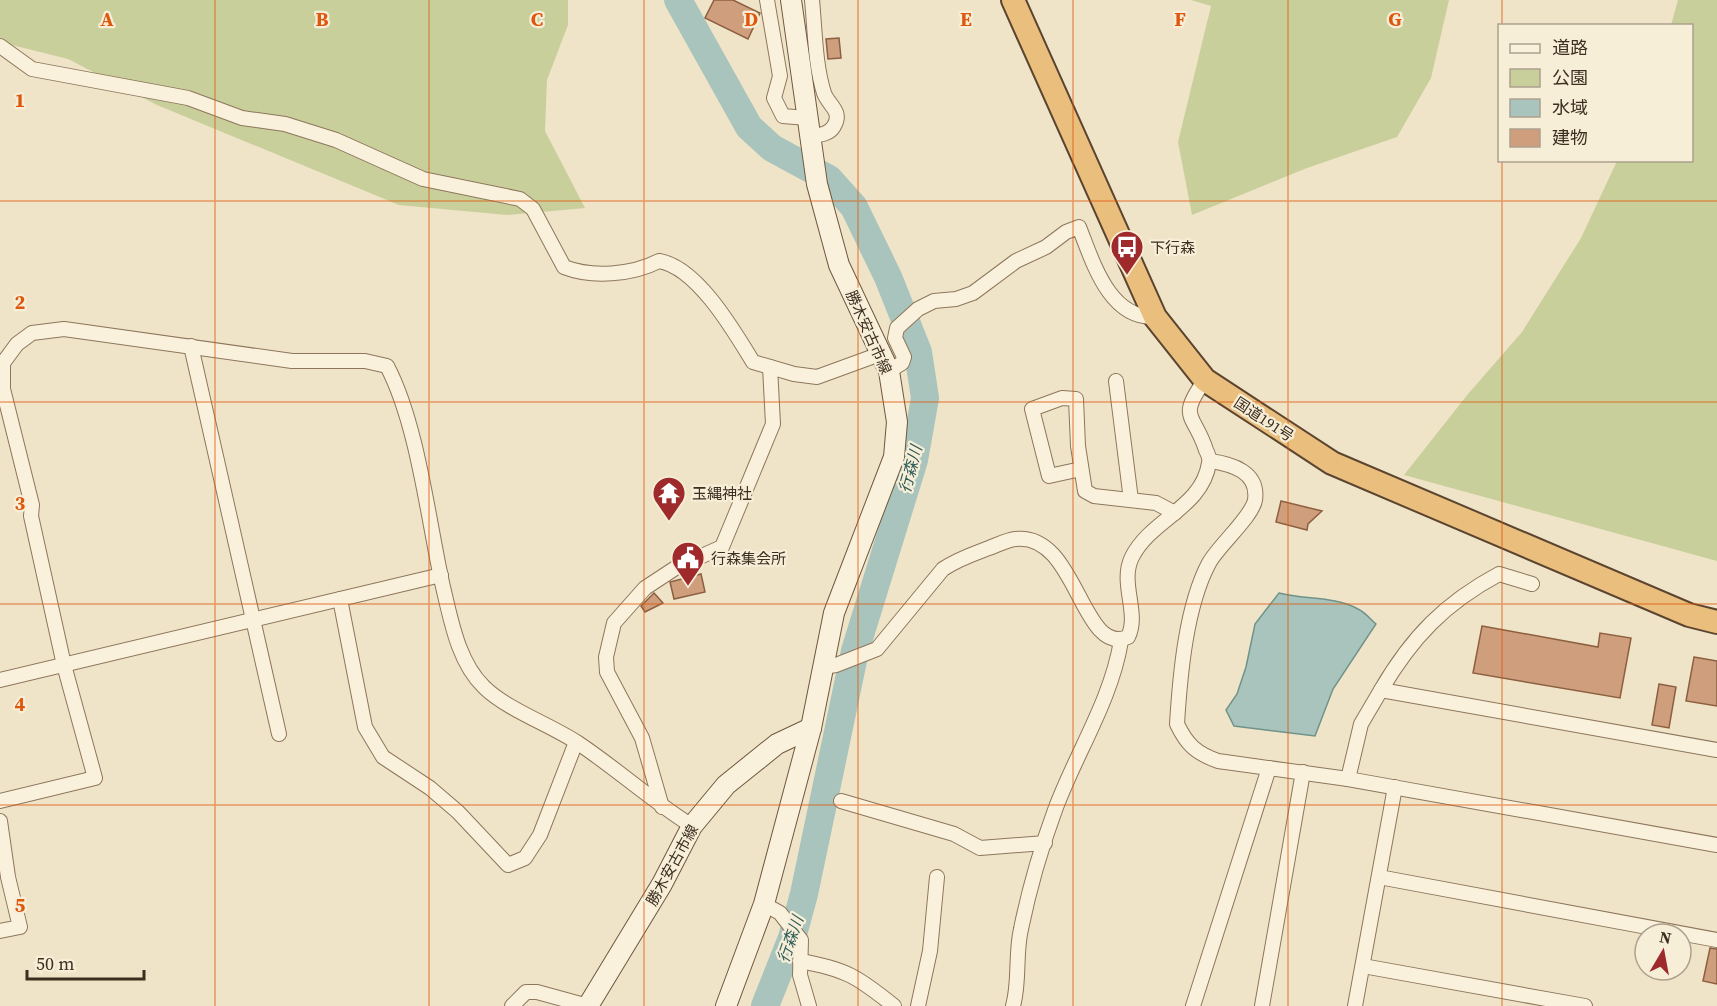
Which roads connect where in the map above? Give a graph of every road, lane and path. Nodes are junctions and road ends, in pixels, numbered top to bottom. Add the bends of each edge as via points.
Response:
1 (767, 0) edge
2 (791, 0) edge
3 (812, 0) edge
4 (1013, 0) edge
5 (0, 46) edge
6 (809, 132) junction
7 (1155, 317) junction
8 (191, 346) junction
9 (884, 362) junction
10 (770, 367) junction
11 (1205, 380) junction
12 (1116, 381) dead end
13 (1210, 460) junction
14 (1082, 469) junction
15 (1131, 500) junction
16 (1175, 513) junction
17 (441, 575) junction
18 (1532, 584) dead end
19 (340, 599) junction
20 (252, 621) junction
21 (1717, 622) edge
22 (1121, 640) junction
23 (64, 665) junction
24 (823, 667) junction
25 (0, 680) edge
26 (1381, 690) junction
27 (811, 728) junction
28 (279, 734) dead end
29 (576, 742) junction
30 (1717, 750) edge
31 (1269, 768) junction
32 (1303, 772) junction
33 (1348, 779) junction
34 (1395, 787) junction
35 (0, 801) edge
36 (841, 801) dead end
37 (662, 807) junction
38 (0, 821) edge
39 (692, 826) junction
40 (1045, 843) junction
41 (1717, 845) edge
42 (937, 877) dead end
43 (1379, 877) junction
44 (764, 904) junction
45 (0, 931) edge
46 (1717, 940) edge
47 (800, 961) junction
48 (1363, 966) junction
49 (512, 1006) edge
50 (588, 1006) edge
51 (726, 1006) edge
52 (809, 1006) edge
53 (894, 1006) edge
54 (918, 1006) edge
55 (1013, 1006) edge
56 (1193, 1006) edge
57 (1263, 1006) edge
58 (1356, 1006) edge
59 (1585, 1006) edge

1 - 6 street via 780,76 774,98 776,107
2 - 6 main road, 勝木安古市線
3 - 6 street via 824,96 836,110 837,118 834,128 826,134
4 - 7 highway, 国道191号
5 - 10 street via 32,69 188,99 242,118 285,124 336,140 423,179 520,199 533,209 564,267 626,272 659,261 680,267 725,315 753,363
6 - 9 main road, 勝木安古市線 via 817,184 839,265
7 - 9 street via 1141,318 1116,299 1101,281 1079,227 1016,261 973,293 934,301 918,309 897,328 895,338 904,357 902,363
7 - 11 highway, 国道191号
8 - 17 street via 292,362 365,361 387,366 410,430
8 - 20 street
8 - 23 street via 64,329 32,333 17,344 3,363 3,389 32,505 31,516
9 - 10 street via 817,376
9 - 24 main road, 勝木安古市線 via 897,422 894,457 834,613
10 - 37 street via 773,424 722,548 677,567 645,588 614,622 606,657 607,672 642,738
11 - 13 street via 1189,410
11 - 21 highway, 国道191号 via 1332,463 1689,615
12 - 15 street
13 - 16 street via 1199,487
13 - 31 street via 1229,463 1246,472 1254,486 1255,501 1209,563 1196,598 1177,724 1185,743 1200,754 1218,761
14 - 14 street via 1049,476 1032,409 1062,398 1076,399
14 - 15 street via 1085,491 1094,496
15 - 16 street via 1156,503
16 - 22 street via 1144,538 1131,559 1126,581 1132,629
17 - 19 street
17 - 29 street via 451,623 464,656 483,687
18 - 26 street via 1498,574 1464,592 1399,660
19 - 20 street
19 - 29 street via 365,727 383,757 458,812 508,865 525,858 540,835
20 - 23 street
20 - 28 street
22 - 24 street via 1108,639 1095,628 1072,579 1057,558 1040,544 1014,539 957,559 944,569 877,649
22 - 40 street via 1116,671 1054,811
23 - 25 street
23 - 35 street via 95,778
24 - 27 main road, 勝木安古市線
26 - 30 street
26 - 33 street via 1361,724
27 - 39 main road, 勝木安古市線 via 777,744 726,785
27 - 44 main road, 勝木安古市線
29 - 37 street
31 - 32 street
31 - 56 street
32 - 33 street
32 - 57 street
33 - 34 street
34 - 41 street
34 - 43 street
36 - 40 street via 954,834 980,848
37 - 39 street
38 - 45 street via 20,927
39 - 50 main road, 勝木安古市線 via 662,884
40 - 55 street via 1021,929
42 - 54 street via 930,951
43 - 46 street
43 - 48 street
44 - 47 street via 782,916 799,937
44 - 51 main road, 勝木安古市線
47 - 52 street
47 - 53 street via 836,967 858,977
48 - 58 street
48 - 59 street
49 - 50 street via 526,992 537,992

